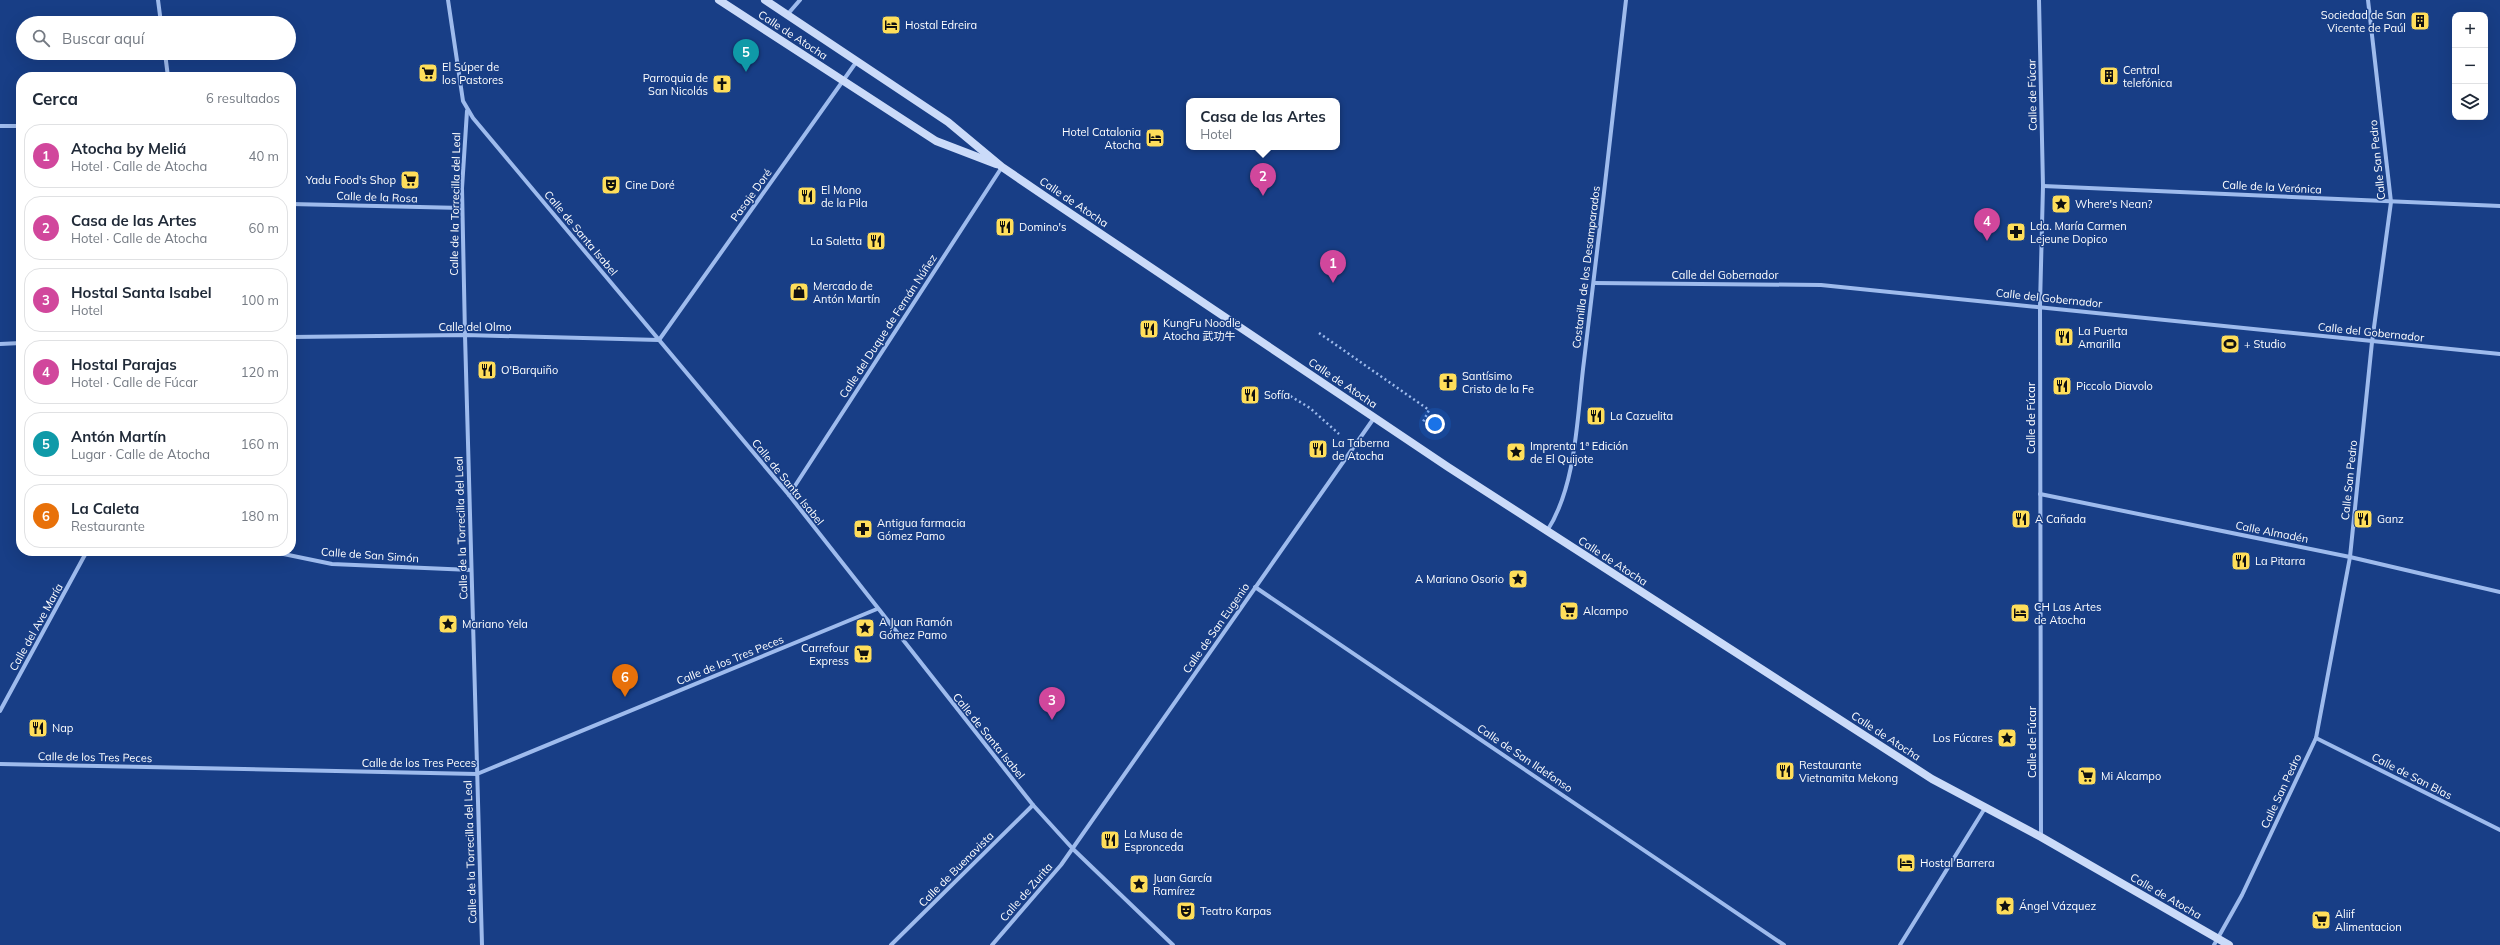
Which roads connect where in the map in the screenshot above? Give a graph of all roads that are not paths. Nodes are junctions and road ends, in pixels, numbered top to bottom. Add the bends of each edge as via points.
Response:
1 (158, 0) edge
2 (448, 0) edge
3 (719, 0) edge
4 (765, 0) edge
5 (800, 0) edge
6 (1626, 0) edge
7 (2039, 0) edge
8 (2368, 0) edge
9 (787, 15) junction
10 (160, 16) edge
11 (166, 60) edge
12 (858, 61) junction
13 (167, 72) edge
14 (844, 81) junction
15 (467, 110) junction
16 (0, 126) edge
17 (16, 126) edge
18 (1002, 167) junction
19 (2043, 186) junction
20 (2391, 202) junction
21 (296, 204) edge
22 (2500, 206) edge
23 (462, 208) junction
24 (1594, 283) junction
25 (2040, 306) junction
26 (464, 335) junction
27 (296, 337) edge
28 (659, 340) junction
29 (2372, 342) junction
30 (16, 343) edge
31 (0, 344) edge
32 (2500, 354) edge
33 (1374, 418) junction
34 (2040, 494) junction
35 (789, 496) junction
36 (1547, 531) junction
37 (84, 556) edge
38 (293, 556) edge
39 (2350, 557) junction
40 (471, 570) junction
41 (1255, 587) junction
42 (2500, 592) edge
43 (877, 609) junction
44 (0, 711) edge
45 (2316, 738) junction
46 (0, 764) edge
47 (477, 774) junction
48 (1033, 806) junction
49 (1985, 808) junction
50 (2500, 830) edge
51 (2041, 837) junction
52 (1073, 849) junction
53 (2216, 942) edge
54 (482, 945) edge
55 (891, 945) edge
56 (992, 945) edge
57 (1173, 945) edge
58 (1784, 945) edge
59 (1900, 945) edge
60 (2229, 945) edge

1 - 10 street
2 - 15 street, Calle de Santa Isabel
3 - 14 street, Calle de Atocha
4 - 9 street, Calle de Atocha
5 - 9 street
6 - 24 street, Costanilla de los Desamparados
7 - 19 street, Calle de Fúcar
8 - 20 street, Calle San Pedro
9 - 12 street, Calle de Atocha
11 - 13 street
12 - 14 street, Pasaje Doré
12 - 18 street, Calle de Atocha via 948,122
14 - 18 street, Calle de Atocha via 936,141
14 - 28 street, Pasaje Doré
15 - 23 street, Calle de la Torrecilla del Leal via 463,145
15 - 28 street, Calle de Santa Isabel
16 - 17 street
18 - 33 street, Calle de Atocha
18 - 35 street, Calle del Duque de Fernán Núñez
19 - 20 street, Calle de la Verónica
19 - 25 street, Calle de Fúcar
20 - 22 street, Calle de la Verónica
20 - 29 street, Calle San Pedro
21 - 23 street, Calle de la Rosa
23 - 26 street, Calle de la Torrecilla del Leal
24 - 25 street, Calle del Gobernador via 1821,285
24 - 36 street, Costanilla de los Desamparados via 1568,480 1559,512
25 - 29 street, Calle del Gobernador
25 - 34 street, Calle de Fúcar
26 - 27 street, Calle del Olmo
26 - 28 street, Calle del Olmo
26 - 40 street, Calle de la Torrecilla del Leal
28 - 35 street, Calle de Santa Isabel
29 - 32 street, Calle del Gobernador
29 - 39 street, Calle San Pedro
30 - 31 street
33 - 36 street, Calle de Atocha
33 - 41 street, Calle de San Eugenio
34 - 39 street, Calle Almadén
34 - 51 street, Calle de Fúcar
35 - 43 street, Calle de Santa Isabel
36 - 49 street, Calle de Atocha via 1932,779
37 - 44 street, Calle del Ave María
38 - 40 street, Calle de San Simón via 332,564
39 - 42 street, Calle Almadén
39 - 45 street, Calle San Pedro
40 - 47 street, Calle de la Torrecilla del Leal
41 - 52 street, Calle de San Eugenio
41 - 58 street, Calle de San Ildefonso
43 - 47 street, Calle de los Tres Peces
43 - 48 street, Calle de Santa Isabel
45 - 50 street, Calle de San Blas
45 - 53 street, Calle San Pedro via 2245,888
46 - 47 street, Calle de los Tres Peces
47 - 54 street, Calle de la Torrecilla del Leal
48 - 52 street, Calle de Santa Isabel
48 - 55 street, Calle de Buenavista
49 - 51 street, Calle de Atocha
49 - 59 street
51 - 53 street, Calle de Atocha
52 - 56 street, Calle de Zurita
52 - 57 street, Calle de Santa Isabel
53 - 60 street, Calle de Atocha

